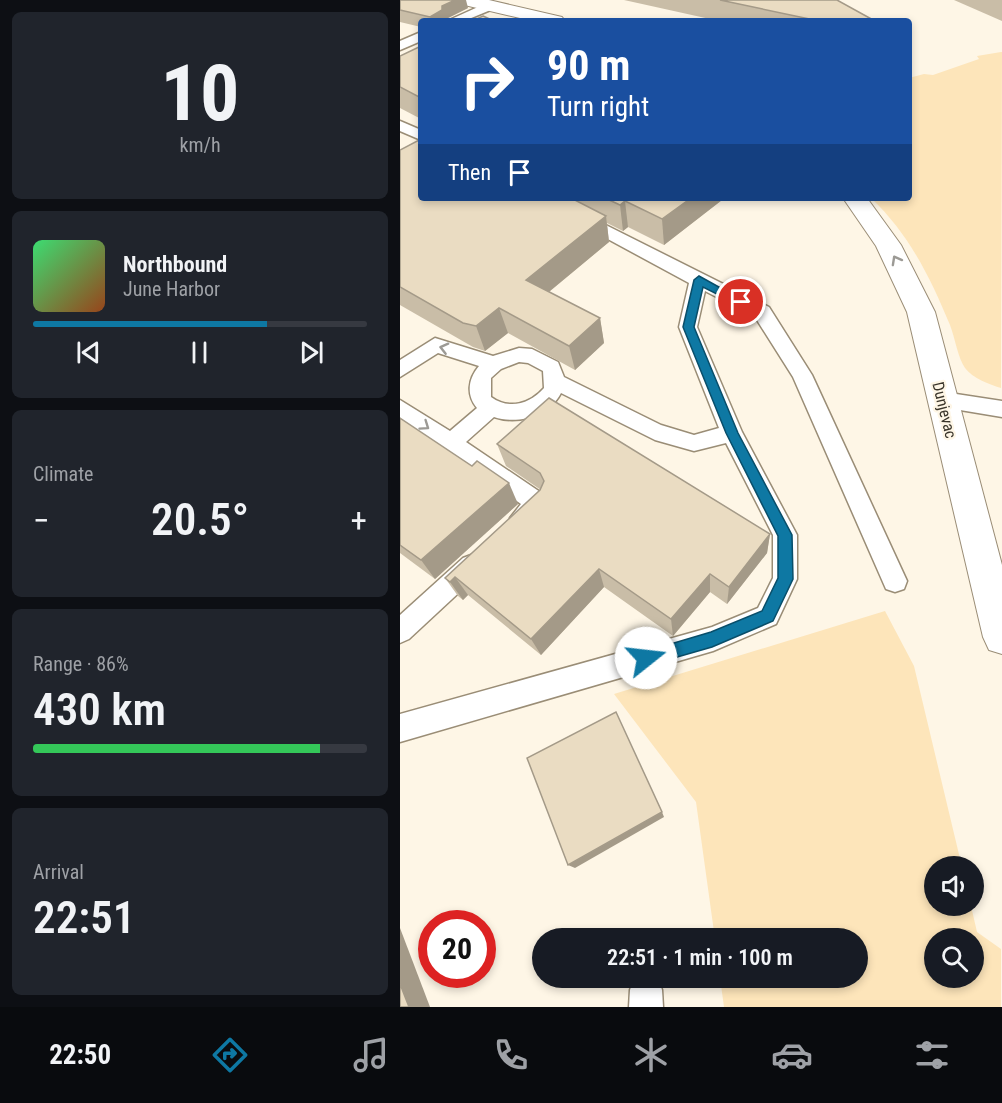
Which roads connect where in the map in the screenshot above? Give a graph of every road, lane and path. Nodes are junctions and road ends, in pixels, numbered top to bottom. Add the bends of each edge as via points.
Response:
1 (466, 0) edge
2 (489, 6) junction
3 (459, 18) edge
4 (543, 18) edge
5 (418, 37) edge
6 (400, 46) edge
7 (400, 125) edge
8 (418, 134) edge
9 (546, 201) edge
10 (857, 201) edge
11 (699, 280) junction
12 (494, 363) junction
13 (400, 370) edge
14 (555, 381) junction
15 (943, 400) junction
16 (400, 408) edge
17 (491, 408) junction
18 (1002, 409) edge
19 (732, 433) junction
20 (450, 443) junction
21 (504, 535) edge
22 (486, 551) edge
23 (895, 581) dead end
24 (400, 631) edge
25 (1002, 637) edge
26 (400, 728) edge

1 - 2 street
2 - 3 lane
2 - 4 street
5 - 6 lane
7 - 8 lane
9 - 11 lane
15 -> 10 street, Dunjevac via 921,312 888,245
11 - 19 lane via 688,327
11 - 23 lane via 762,312 802,375
12 -> 13 lane via 435,345
12 - 14 lane via 506,357 532,356 551,367
12 - 17 lane via 478,382 482,401
14 - 17 lane via 552,391 534,407 507,412
14 - 19 lane via 655,432 694,443
15 - 18 lane
15 - 25 street, Dunjevac
16 -> 20 lane
17 - 20 lane
19 - 26 lane via 785,535 785,579 767,616 712,639
20 - 21 lane via 538,503
22 - 24 lane

